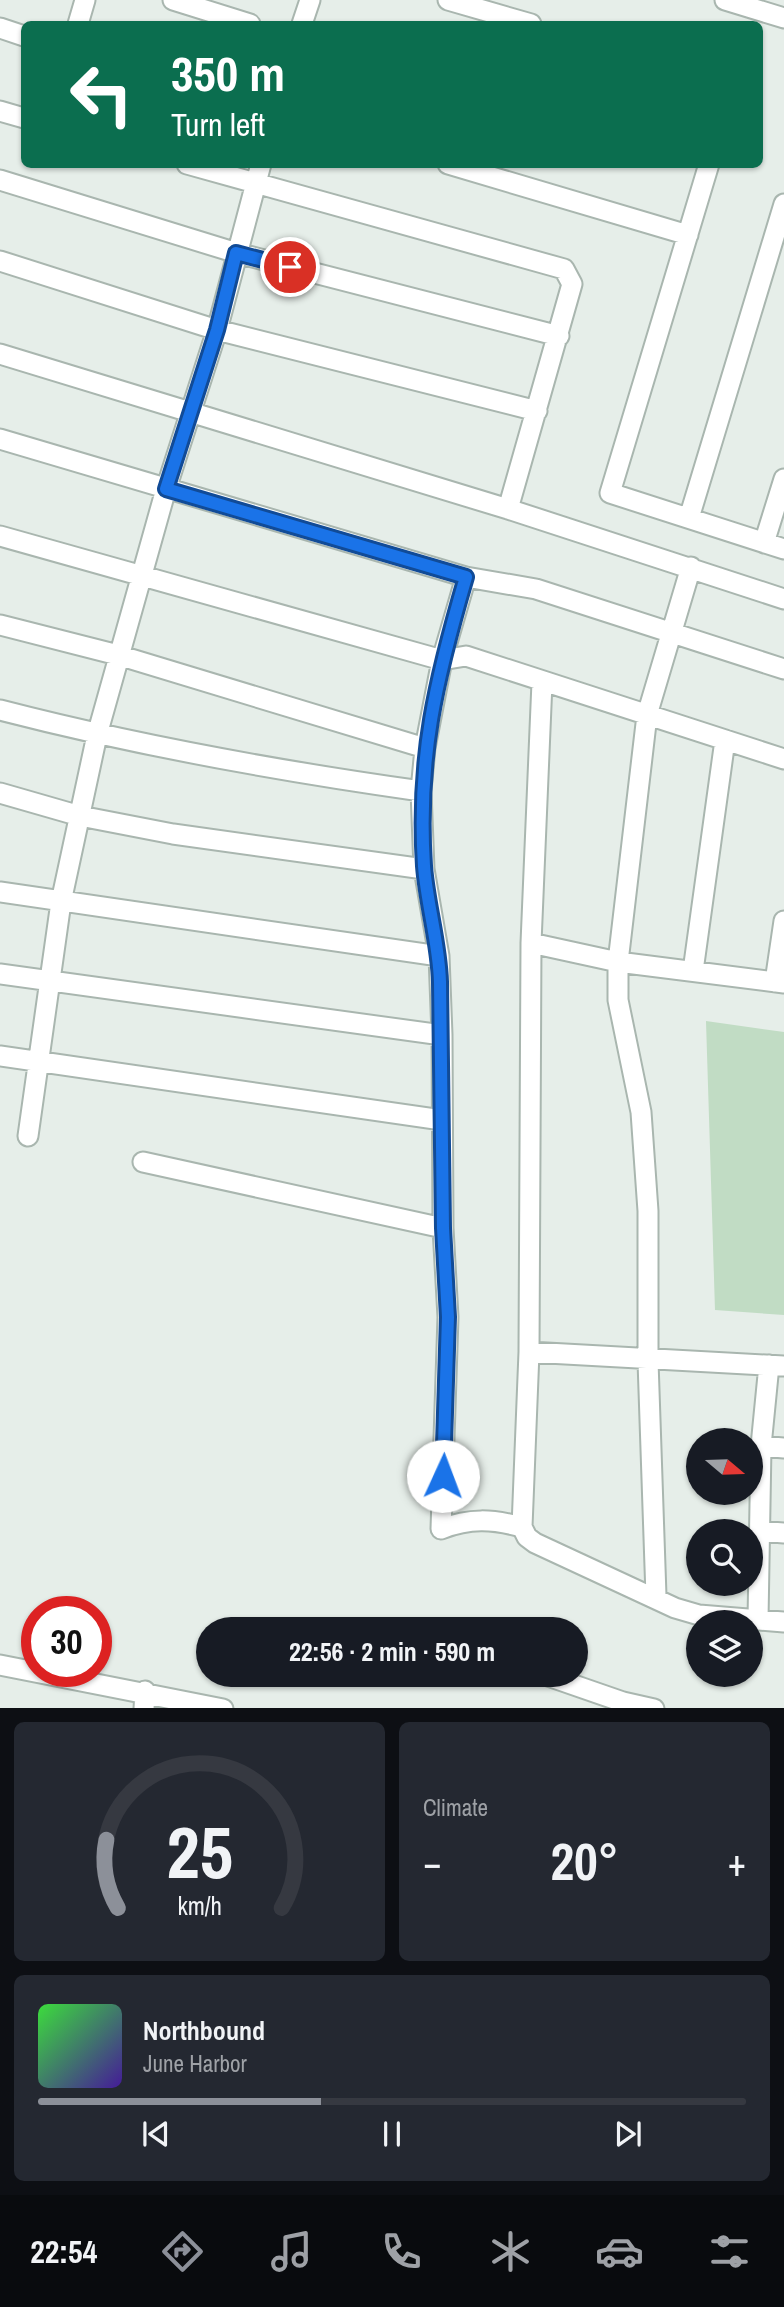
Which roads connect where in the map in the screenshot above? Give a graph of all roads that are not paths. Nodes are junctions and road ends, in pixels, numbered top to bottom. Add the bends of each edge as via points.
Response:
1 (85, 0) edge
2 (173, 0) edge
3 (310, 0) edge
4 (447, 0) edge
5 (725, 0) edge
6 (753, 17) edge
7 (784, 18) edge
8 (79, 21) edge
9 (240, 21) edge
10 (303, 21) edge
11 (520, 21) edge
12 (0, 28) edge
13 (21, 35) edge
14 (0, 111) edge
15 (21, 117) edge
16 (201, 168) edge
17 (260, 168) edge
18 (462, 168) edge
19 (708, 168) edge
20 (0, 180) edge
21 (256, 184) junction
22 (784, 204) edge
23 (688, 235) junction
24 (236, 253) junction
25 (0, 261) edge
26 (217, 330) junction
27 (559, 336) junction
28 (0, 354) edge
29 (537, 411) junction
30 (191, 413) junction
31 (0, 439) edge
32 (784, 479) edge
33 (166, 489) junction
34 (508, 509) junction
35 (689, 518) junction
36 (0, 537) edge
37 (764, 543) junction
38 (784, 549) edge
39 (691, 567) junction
40 (142, 575) junction
41 (466, 577) junction
42 (784, 599) edge
43 (0, 625) edge
44 (673, 634) junction
45 (118, 655) junction
46 (442, 660) junction
47 (784, 669) edge
48 (542, 682) junction
49 (0, 710) edge
50 (647, 715) junction
51 (97, 735) junction
52 (725, 740) junction
53 (425, 748) junction
54 (784, 759) edge
55 (421, 791) junction
56 (0, 793) edge
57 (80, 816) junction
58 (424, 869) junction
59 (0, 892) edge
60 (61, 902) junction
61 (784, 921) edge
62 (531, 943) junction
63 (439, 956) junction
64 (618, 962) junction
65 (693, 971) junction
66 (0, 974) edge
67 (49, 981) junction
68 (780, 982) edge
69 (442, 1035) junction
70 (0, 1056) edge
71 (40, 1061) junction
72 (442, 1120) junction
73 (28, 1136) dead end
74 (143, 1162) dead end
75 (443, 1228) junction
76 (529, 1352) junction
77 (648, 1361) junction
78 (776, 1365) edge
79 (763, 1435) edge
80 (763, 1446) edge
81 (784, 1448) edge
82 (522, 1527) junction
83 (763, 1531) edge
84 (784, 1533) edge
85 (656, 1596) junction
86 (686, 1611) edge
87 (763, 1620) edge
88 (784, 1622) edge
89 (0, 1665) edge
90 (580, 1687) edge
91 (144, 1700) edge
92 (214, 1708) edge
93 (650, 1708) edge

1 - 8 street
2 - 9 street
3 - 10 street
4 - 11 street
5 - 6 street
6 - 7 street
12 - 13 street
14 - 15 street
16 - 21 street
17 - 21 street
18 - 23 street
19 - 23 street
20 - 24 street
21 - 24 street
21 - 27 street via 564,269 572,284
22 - 35 street
23 - 35 street via 610,493
24 - 26 street
24 - 27 street
25 - 26 street
26 - 29 street
26 - 30 street
27 - 29 street
28 - 30 street
29 - 34 street
30 - 33 street
30 - 34 street
31 - 33 street
32 - 37 street
33 - 40 street
33 - 41 street
34 - 39 street
35 - 37 street
36 - 40 street
37 - 38 street
39 - 42 street
39 - 44 street
40 - 45 street
40 - 46 street
41 - 44 street via 536,589
41 - 46 street
43 - 45 street
44 - 47 street
44 - 50 street
45 - 51 street
45 - 53 street
46 - 48 street via 466,656
46 - 53 street
48 - 50 street
48 - 62 street
49 - 51 street
50 - 52 street
50 - 64 street
51 - 55 street via 272,770
51 - 57 street
52 - 54 street
52 - 65 street
53 - 55 street
55 - 58 street
56 - 57 street
57 - 58 street via 173,834
57 - 60 street
58 - 63 street
59 - 60 street
60 - 63 street
60 - 67 street
61 - 68 street
62 - 64 street
62 - 76 street
63 - 69 street
64 - 65 street
64 - 77 street via 618,1000 641,1112 648,1210
65 - 68 street
66 - 67 street
67 - 69 street
67 - 71 street
69 - 72 street
70 - 71 street
71 - 72 street
71 - 73 street
72 - 75 street
74 - 75 street
75 - 82 street via 448,1317 441,1529 466,1520
76 - 77 street
76 - 82 street
77 - 78 street
77 - 85 street
78 - 79 street
80 - 81 street
82 - 85 street via 535,1543
83 - 84 street
85 - 86 street
87 - 88 street
89 - 91 street
90 - 93 street
91 - 92 street

